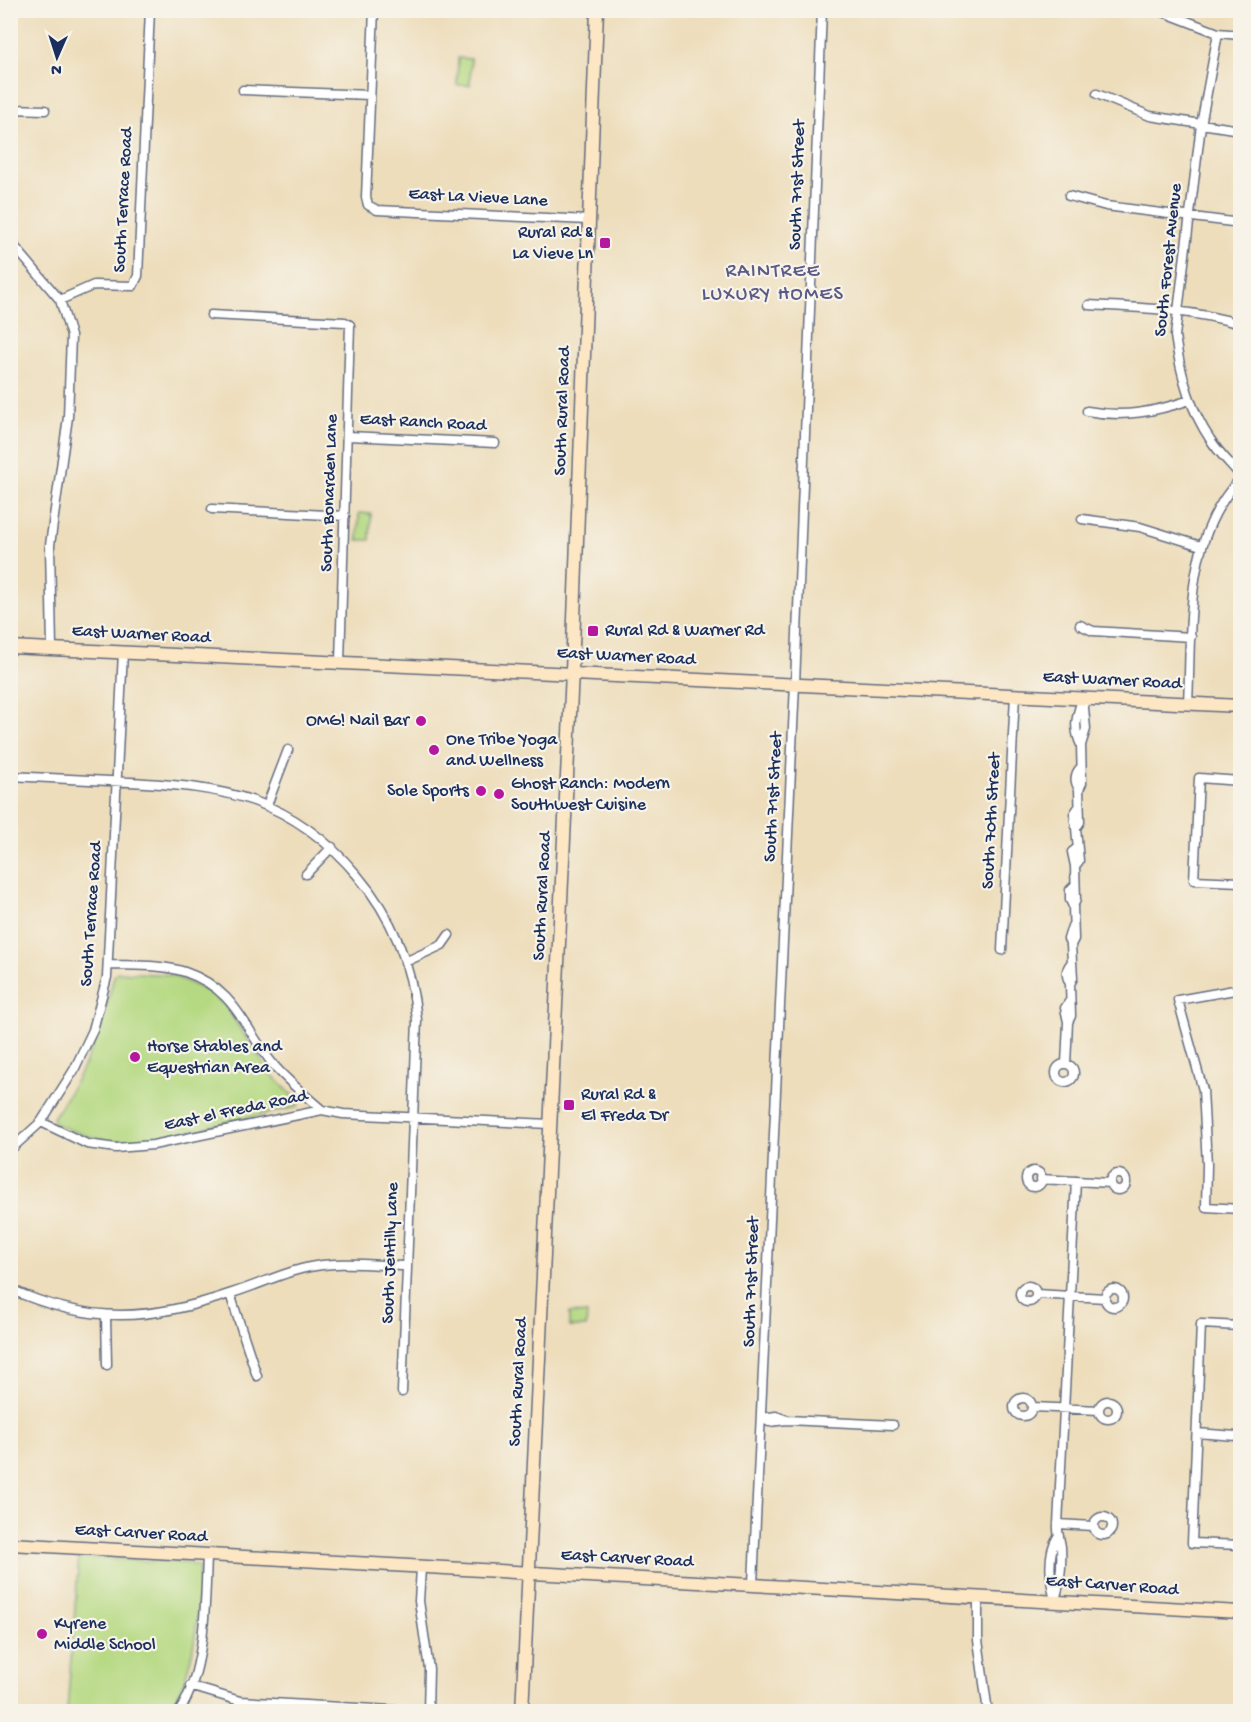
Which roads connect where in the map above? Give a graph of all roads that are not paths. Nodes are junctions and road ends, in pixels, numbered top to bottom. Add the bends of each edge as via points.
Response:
1 (150, 10) edge
2 (374, 10) edge
3 (597, 10) edge
4 (822, 10) edge
5 (1158, 10) edge
6 (1218, 33) junction
7 (1240, 35) edge
8 (243, 90) dead end
9 (1097, 94) dead end
10 (370, 95) junction
11 (10, 110) edge
12 (45, 110) dead end
13 (1201, 125) junction
14 (1240, 130) edge
15 (1069, 195) dead end
16 (1189, 216) junction
17 (588, 220) junction
18 (1240, 223) edge
19 (10, 241) edge
20 (14, 251) edge
21 (60, 300) junction
22 (1089, 305) dead end
23 (1177, 310) junction
24 (211, 315) dead end
25 (1240, 324) edge
26 (1190, 400) junction
27 (1088, 411) dead end
28 (349, 436) junction
29 (495, 443) dead end
30 (1240, 477) edge
31 (212, 509) dead end
32 (345, 516) junction
33 (1082, 519) dead end
34 (1201, 546) junction
35 (1080, 625) dead end
36 (1191, 637) junction
37 (10, 647) edge
38 (52, 649) junction
39 (123, 652) junction
40 (340, 662) junction
41 (572, 672) junction
42 (795, 684) junction
43 (1015, 694) junction
44 (1083, 698) junction
45 (1188, 703) junction
46 (1240, 706) edge
47 (288, 750) dead end
48 (10, 776) edge
49 (1240, 780) edge
50 (117, 782) junction
51 (267, 805) junction
52 (332, 847) junction
53 (306, 874) dead end
54 (1240, 882) edge
55 (449, 935) dead end
56 (1002, 950) dead end
57 (405, 962) junction
58 (108, 965) junction
59 (1240, 989) edge
60 (1066, 1064) dead end
61 (322, 1110) junction
62 (413, 1116) junction
63 (41, 1122) junction
64 (550, 1124) junction
65 (10, 1150) edge
66 (1041, 1179) dead end
67 (1076, 1181) junction
68 (1110, 1183) dead end
69 (1240, 1209) edge
70 (406, 1266) junction
71 (10, 1289) edge
72 (230, 1294) junction
73 (1036, 1294) dead end
74 (1071, 1296) junction
75 (1105, 1298) dead end
76 (106, 1316) junction
77 (1240, 1326) edge
78 (107, 1365) dead end
79 (257, 1376) dead end
80 (402, 1392) dead end
81 (1033, 1407) dead end
82 (1065, 1408) junction
83 (1099, 1410) dead end
84 (762, 1418) junction
85 (893, 1425) dead end
86 (1197, 1433) junction
87 (1236, 1436) dead end
88 (1058, 1524) junction
89 (1094, 1526) dead end
90 (10, 1544) edge
91 (1240, 1545) edge
92 (207, 1556) junction
93 (421, 1568) junction
94 (529, 1572) junction
95 (753, 1584) junction
96 (978, 1596) junction
97 (1055, 1600) junction
98 (1240, 1612) edge
99 (190, 1686) junction
100 (179, 1712) edge
101 (426, 1712) edge
102 (522, 1712) edge
103 (988, 1712) edge

1 - 21 street, South Terrace Road via 138,276 133,286 94,285
2 - 10 street
3 - 17 main road, South Rural Road
4 - 42 street, South 71st Street
5 - 6 street
6 - 7 street
6 - 13 street, South Forest Avenue
8 - 10 street
9 - 13 street via 1150,116
10 - 17 street, East La Vieve Lane via 368,205 377,210
11 - 12 street
13 - 14 street
13 - 16 street, South Forest Avenue
15 - 16 street via 1106,206
16 - 18 street
16 - 23 street, South Forest Avenue
17 - 41 main road, South Rural Road
19 - 20 street
20 - 21 street
21 - 38 street via 70,336 68,417 50,545
22 - 23 street
23 - 25 street
23 - 26 street, South Forest Avenue via 1180,370
24 - 28 street, South Bonarden Lane via 350,325
26 - 27 street via 1131,415
26 - 30 street, South Forest Avenue via 1209,439
28 - 29 street, East Ranch Road
28 - 32 street, South Bonarden Lane
30 - 34 street
31 - 32 street
32 - 40 street, South Bonarden Lane
33 - 34 street via 1140,527
34 - 36 street via 1194,581
35 - 36 street via 1093,631
36 - 45 street
37 - 38 main road, East Warner Road
38 - 39 main road, East Warner Road
39 - 40 main road, East Warner Road
39 - 50 street, South Terrace Road
40 - 41 main road, East Warner Road
41 - 42 main road, East Warner Road
41 - 64 main road, South Rural Road
42 - 43 main road, East Warner Road
42 - 84 street, South 71st Street
43 - 44 main road, East Warner Road
43 - 56 street, South 70th Street
44 - 45 main road, East Warner Road
44 - 60 street via 1086,734 1075,783 1079,789 1074,814 1076,849 1072,852 1074,886 1070,890 1073,906 1068,939 1071,963 1066,978 1070,984 1065,1008
45 - 46 main road, East Warner Road
47 - 51 street
48 - 50 street, South Jentilly Lane
49 - 54 street via 1199,777 1194,880
50 - 51 street, South Jentilly Lane via 188,785
50 - 58 street, South Terrace Road
51 - 52 street, South Jentilly Lane via 304,825
52 - 53 street
52 - 57 street, South Jentilly Lane via 371,891 394,929
55 - 57 street via 442,945
57 - 62 street, South Jentilly Lane via 417,1020
58 - 61 street via 163,967 185,972 216,987 238,1009 271,1061
58 - 63 street, South Terrace Road via 93,1030 74,1070
59 - 69 street via 1178,1000 1203,1090 1206,1207
61 - 62 street, East el Freda Road
61 - 63 street, East el Freda Road via 153,1145 116,1148 87,1144
62 - 64 street, East el Freda Road
62 - 70 street, South Jentilly Lane
63 - 65 street, South Terrace Road
64 - 94 main road, South Rural Road
66 - 67 street
67 - 68 street
67 - 74 street
70 - 72 street via 335,1264 302,1269
70 - 80 street, South Jentilly Lane
71 - 76 street via 39,1302
72 - 76 street via 182,1309 142,1316
72 - 79 street
73 - 74 street
74 - 75 street
74 - 82 street
76 - 78 street
77 - 86 street via 1201,1324
81 - 82 street
82 - 83 street
82 - 88 street
84 - 85 street
84 - 95 street, South 71st Street
86 - 87 street
86 - 91 street via 1192,1543
88 - 89 street
88 - 97 street via 1061,1545
90 - 92 main road, East Carver Road
92 - 93 main road, East Carver Road
92 - 99 street via 201,1643
93 - 94 main road, East Carver Road
93 - 101 street via 419,1601 429,1669
94 - 95 main road, East Carver Road
94 - 102 main road, South Rural Road
95 - 96 main road, East Carver Road
96 - 97 main road, East Carver Road
96 - 103 street via 978,1640
97 - 98 main road, East Carver Road
99 - 100 street
99 - 101 street via 240,1701

